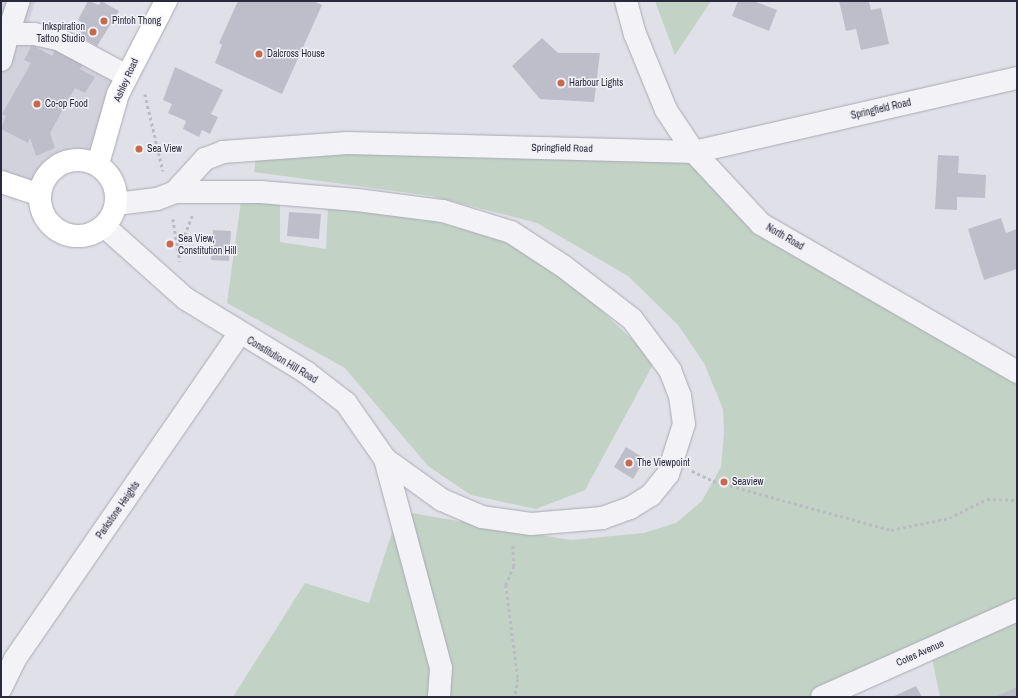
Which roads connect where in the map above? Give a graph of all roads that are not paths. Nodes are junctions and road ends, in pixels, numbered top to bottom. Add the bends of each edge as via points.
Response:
1 (19, 1) edge
2 (166, 1) edge
3 (626, 1) edge
4 (8, 34) junction
5 (1, 60) edge
6 (127, 76) junction
7 (1017, 78) edge
8 (694, 152) junction
9 (98, 164) junction
10 (1, 182) edge
11 (172, 193) junction
12 (40, 195) junction
13 (116, 204) junction
14 (104, 226) junction
15 (239, 334) junction
16 (1017, 372) edge
17 (385, 459) junction
18 (1017, 610) edge
19 (1, 688) edge
20 (439, 697) edge
21 (822, 697) edge

1 - 4 street
2 - 6 main road, Ashley Road
3 - 8 street, North Road via 635,34 666,110
4 - 5 street
4 - 6 street via 58,39
6 - 9 main road, Ashley Road
7 - 8 street, Springfield Road
8 - 11 street, Springfield Road via 348,142 223,152 205,159
8 - 16 street, North Road via 761,224
9 - 12 main road via 76,159 60,164 47,174
9 - 13 main road via 112,180
10 - 12 main road
11 - 13 street
11 - 17 street via 260,192 373,202 443,211 511,232 563,266 632,319 670,370 683,417 673,462 651,495 630,508 603,518 531,524 482,517 442,500
12 - 14 main road via 47,220 68,235 93,233
13 - 14 main road
14 - 15 street, Constitution Hill Road via 186,299
15 - 17 street, Constitution Hill Road via 307,373 346,403
15 - 19 street, Parkstone Heights via 15,659
17 - 20 street, Constitution Hill Road via 441,668
18 - 21 street, Cotes Avenue

